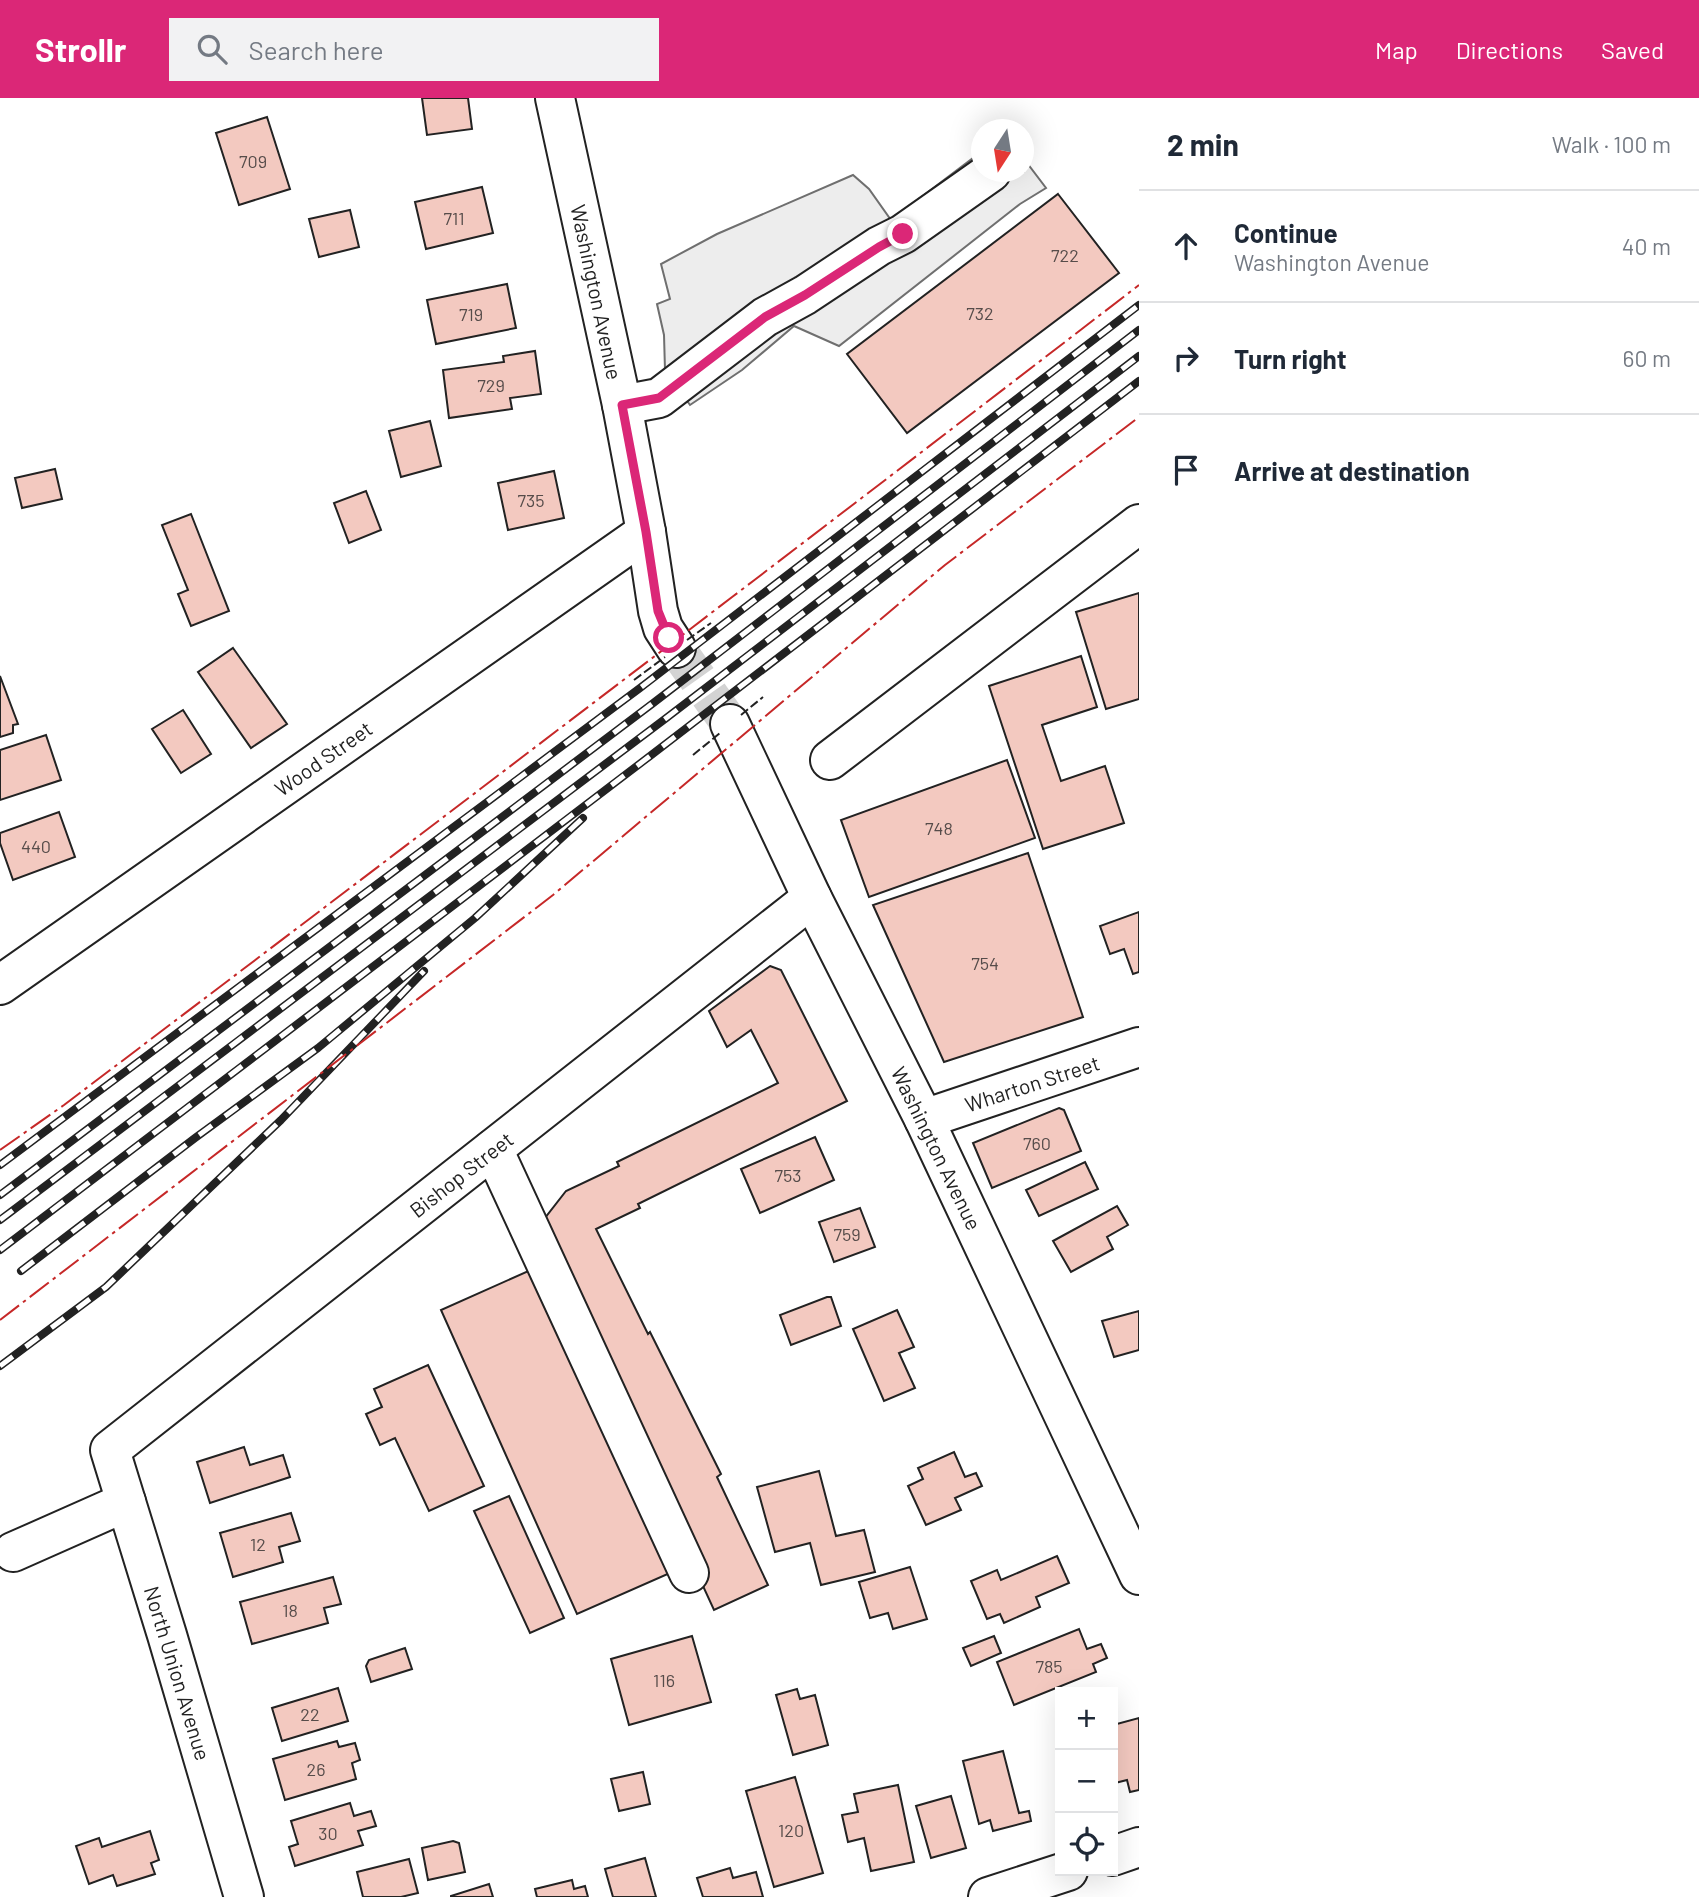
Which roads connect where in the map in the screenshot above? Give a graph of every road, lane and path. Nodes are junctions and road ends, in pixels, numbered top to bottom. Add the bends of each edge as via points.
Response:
1 (555, 98) edge
2 (975, 182) edge
3 (622, 405) junction
4 (1139, 524) edge
5 (646, 532) junction
6 (676, 648) tunnel mouth
7 (730, 724) tunnel mouth
8 (830, 760) dead end
9 (812, 898) junction
10 (0, 985) edge
11 (1139, 1048) edge
12 (924, 1119) junction
13 (492, 1150) junction
14 (110, 1450) joint
15 (126, 1502) junction
16 (13, 1552) dead end
17 (689, 1573) dead end
18 (1139, 1575) edge
19 (1139, 1847) edge
20 (1118, 1854) edge
21 (1055, 1875) edge
22 (244, 1897) edge
23 (988, 1897) edge

1 - 3 street, Washington Avenue
2 - 3 street via 903,234 765,317 659,398
3 - 5 street, Washington Avenue
4 - 8 street
5 - 6 street, Washington Avenue via 658,611
5 - 10 street, Wood Street
7 - 9 street, Washington Avenue
9 - 12 street, Washington Avenue
9 - 13 street, Bishop Street
11 - 12 street, Wharton Street
12 - 18 street, Washington Avenue
13 - 14 street, Bishop Street
13 - 17 street
14 - 15 street, North Union Avenue
15 - 16 street
15 - 22 street, North Union Avenue
19 - 20 street
21 - 23 street

